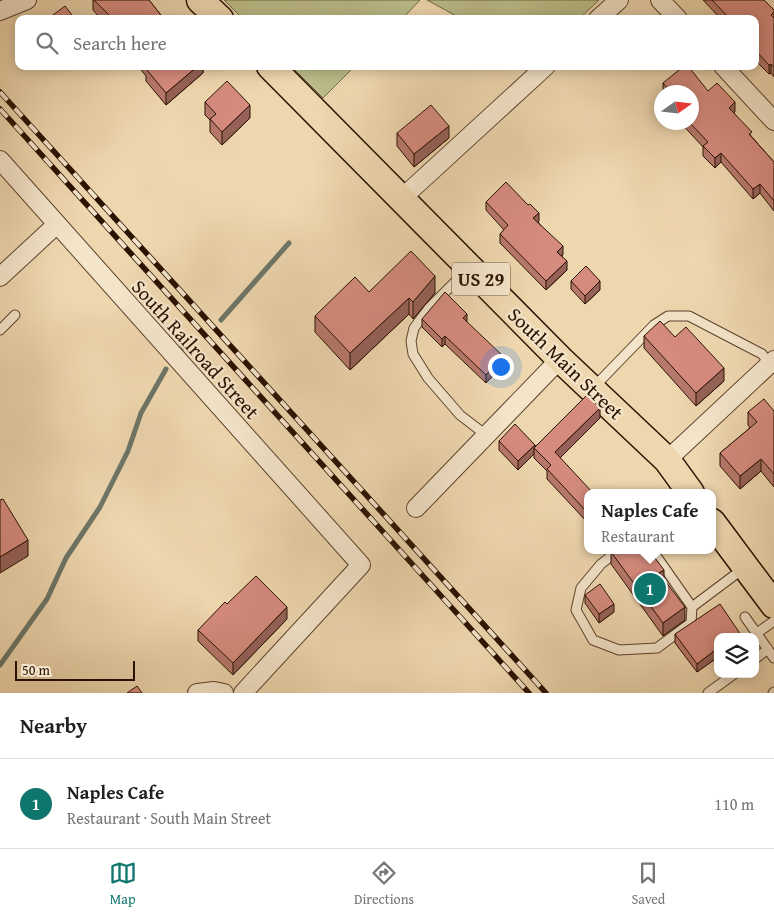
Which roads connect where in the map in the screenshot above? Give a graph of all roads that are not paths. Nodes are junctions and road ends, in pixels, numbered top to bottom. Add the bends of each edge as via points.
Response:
1 (200, 0) edge
2 (619, 0) edge
3 (660, 0) edge
4 (23, 1) edge
5 (0, 11) edge
6 (216, 15) edge
7 (602, 15) edge
8 (674, 15) edge
9 (274, 70) edge
10 (542, 70) edge
11 (726, 70) edge
12 (774, 121) edge
13 (0, 160) edge
14 (401, 199) junction
15 (56, 225) junction
16 (470, 268) junction
17 (0, 277) edge
18 (15, 315) dead end
19 (0, 330) edge
20 (560, 359) junction
21 (772, 362) edge
22 (593, 389) junction
23 (486, 435) junction
24 (666, 460) junction
25 (687, 489) edge
26 (416, 508) dead end
27 (716, 527) edge
28 (614, 554) edge
29 (655, 554) edge
30 (746, 567) junction
31 (774, 605) edge
32 (692, 607) junction
33 (746, 617) dead end
34 (774, 621) edge
35 (757, 633) joint
36 (759, 636) edge
37 (768, 649) junction
38 (759, 656) edge
39 (774, 658) edge
40 (729, 678) edge
41 (197, 693) edge
42 (224, 693) edge
43 (243, 693) edge
44 (708, 693) edge

1 - 6 main road
2 - 7 street
3 - 8 street
4 - 5 street
9 - 14 main road, South Main Street / US 29
10 - 14 street
11 - 12 street
13 - 15 street, South Railroad Street
14 - 16 main road, South Main Street / US 29
15 - 17 street
15 - 43 street, South Railroad Street via 361,565
16 - 20 main road, South Main Street / US 29
16 - 23 lane via 429,308 414,328 411,341 413,354 428,378 460,415
18 - 19 lane
20 - 22 main road, South Main Street / US 29
20 - 23 street
21 - 22 lane via 689,316 668,316 654,325
21 - 24 street
22 - 24 main road, South Main Street / US 29
23 - 26 street
24 - 25 main road, South Main Street / US 29
27 - 30 main road
28 - 32 lane via 581,588 576,610 592,640 618,650 657,648 691,622
29 - 32 lane
30 - 31 main road
30 - 32 lane
33 - 35 lane
34 - 35 lane
36 - 37 lane
37 - 38 lane
37 - 39 lane
40 - 44 lane
41 - 42 street via 214,690

